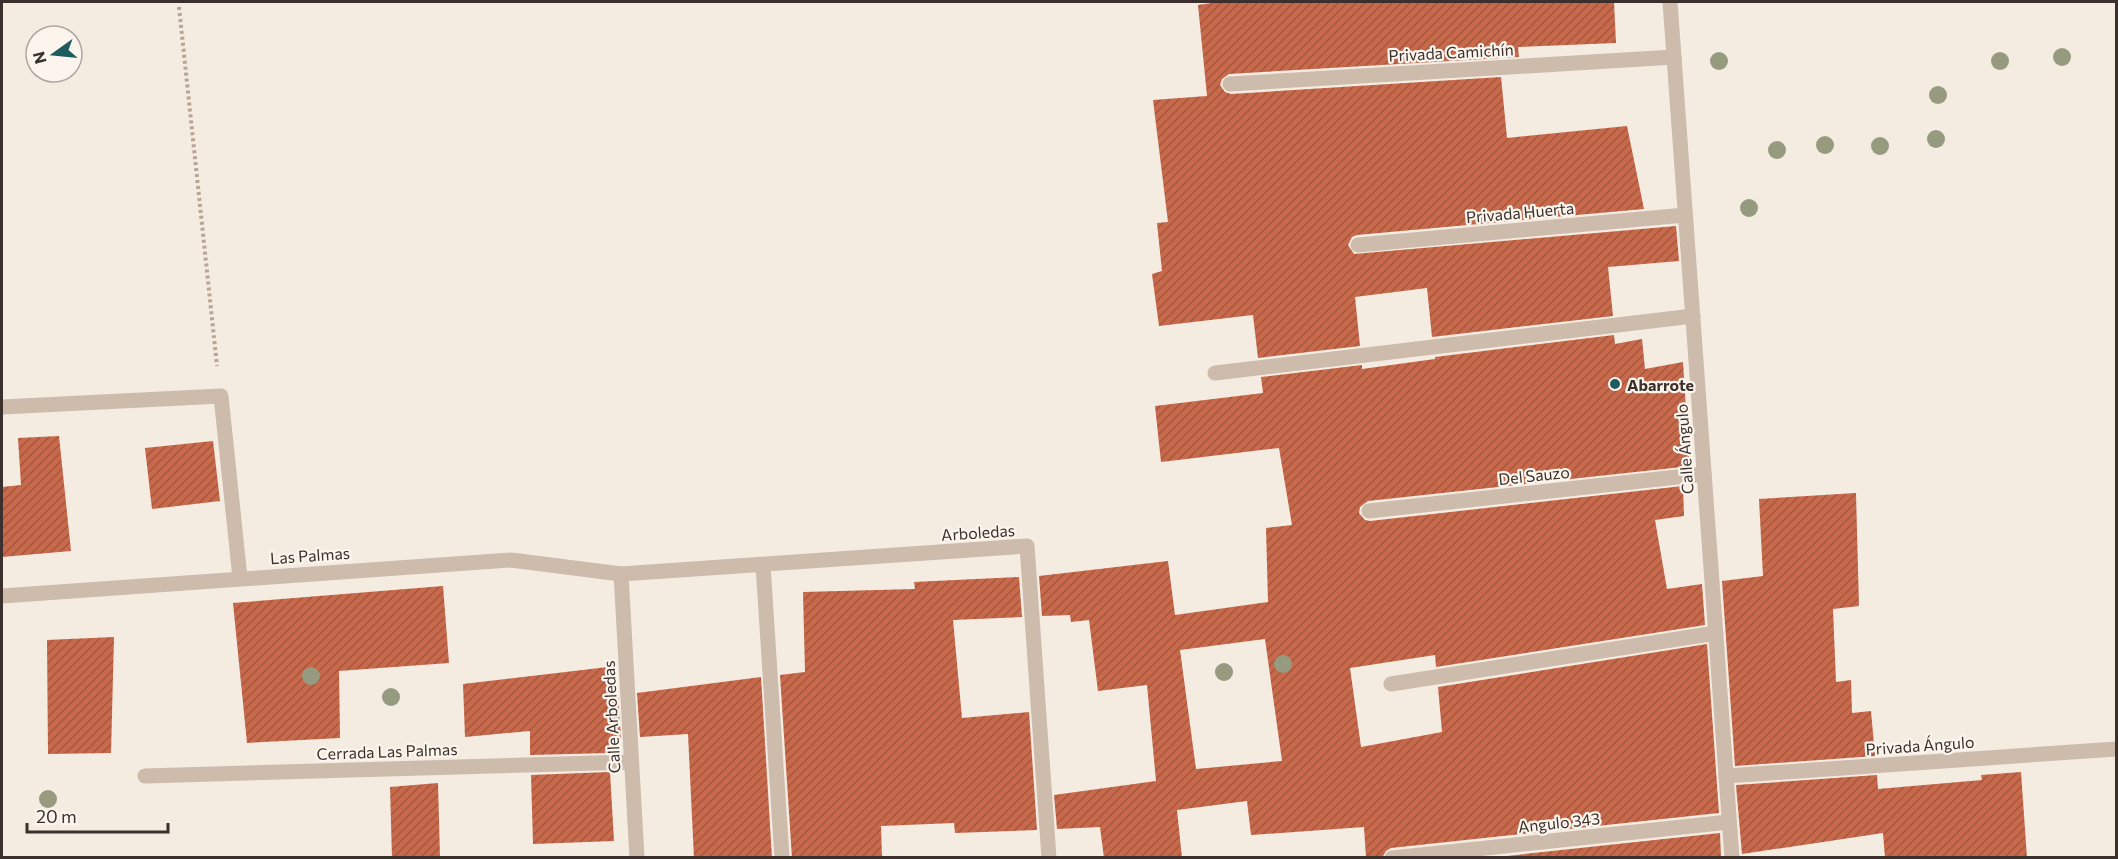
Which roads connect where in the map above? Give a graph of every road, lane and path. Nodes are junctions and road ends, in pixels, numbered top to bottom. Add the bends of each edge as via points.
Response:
1 (1670, 2) edge
2 (179, 7) dead end
3 (1674, 57) junction
4 (1230, 84) dead end
5 (1685, 215) junction
6 (1358, 245) dead end
7 (1693, 316) junction
8 (1215, 373) dead end
9 (221, 396) junction
10 (2, 407) edge
11 (1704, 474) junction
12 (1369, 511) dead end
13 (763, 565) junction
14 (621, 574) junction
15 (240, 578) junction
16 (2, 596) edge
17 (1716, 633) junction
18 (1391, 684) dead end
19 (2116, 750) edge
20 (631, 762) junction
21 (145, 776) dead end
22 (1726, 776) junction
23 (1729, 822) junction
24 (637, 858) edge
25 (782, 858) edge
26 (1049, 858) edge
27 (1392, 858) edge
28 (1732, 858) edge

1 - 3 street, Calle Ángulo
2 - 9 path
3 - 4 street, Privada Camichín
3 - 5 street, Calle Ángulo
5 - 6 street, Privada Huerta
5 - 7 street, Calle Ángulo
7 - 8 street
7 - 11 street, Calle Ángulo
9 - 10 street
9 - 15 street
11 - 12 street, Del Sauzo
11 - 17 street, Calle Ángulo
13 - 14 street, Arboledas
13 - 25 street
13 - 26 street, Arboledas via 1027,546
14 - 15 street, Las Palmas via 511,560
14 - 20 street, Calle Arboledas
15 - 16 street, Las Palmas
17 - 18 street
17 - 22 street, Calle Ángulo
19 - 22 street, Privada Ángulo
20 - 21 street, Cerrada Las Palmas
20 - 24 street, Calle Arboledas
22 - 23 street, Calle Ángulo
23 - 27 street, Angulo 343
23 - 28 street, Calle Ángulo

